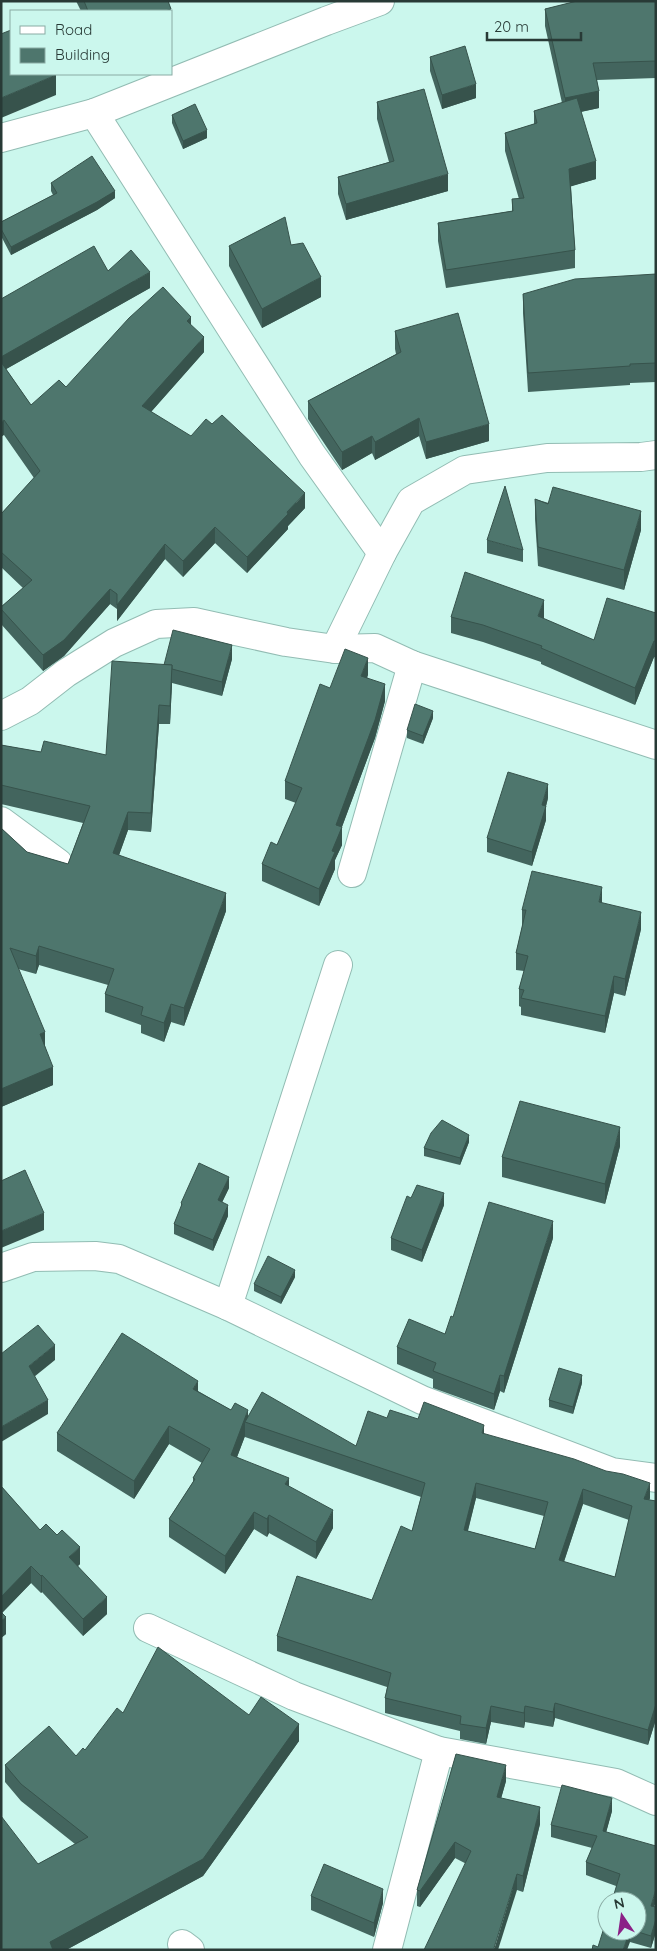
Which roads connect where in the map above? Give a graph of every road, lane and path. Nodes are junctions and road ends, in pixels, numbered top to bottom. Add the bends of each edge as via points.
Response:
1 (380, 1) edge
2 (94, 113) junction
3 (1, 138) edge
4 (656, 455) edge
5 (382, 553) junction
6 (335, 649) junction
7 (412, 664) junction
8 (1, 716) edge
9 (656, 746) edge
10 (1, 821) edge
11 (58, 863) edge
12 (352, 873) dead end
13 (338, 965) dead end
14 (1, 1268) edge
15 (228, 1306) junction
16 (656, 1478) edge
17 (148, 1628) dead end
18 (440, 1751) junction
19 (656, 1801) edge
20 (387, 1950) edge

1 - 2 street
2 - 3 street
2 - 5 street via 312,455
4 - 5 street via 547,458 465,470 411,501
5 - 6 street
6 - 7 street via 375,648
6 - 8 street via 194,622 156,624 114,643 66,673 30,702
7 - 9 street
7 - 12 street
10 - 11 street
13 - 15 street
14 - 15 street via 33,1257 119,1259
15 - 16 street via 422,1400 612,1472
17 - 18 street via 294,1696
18 - 19 street via 616,1783
18 - 20 street

